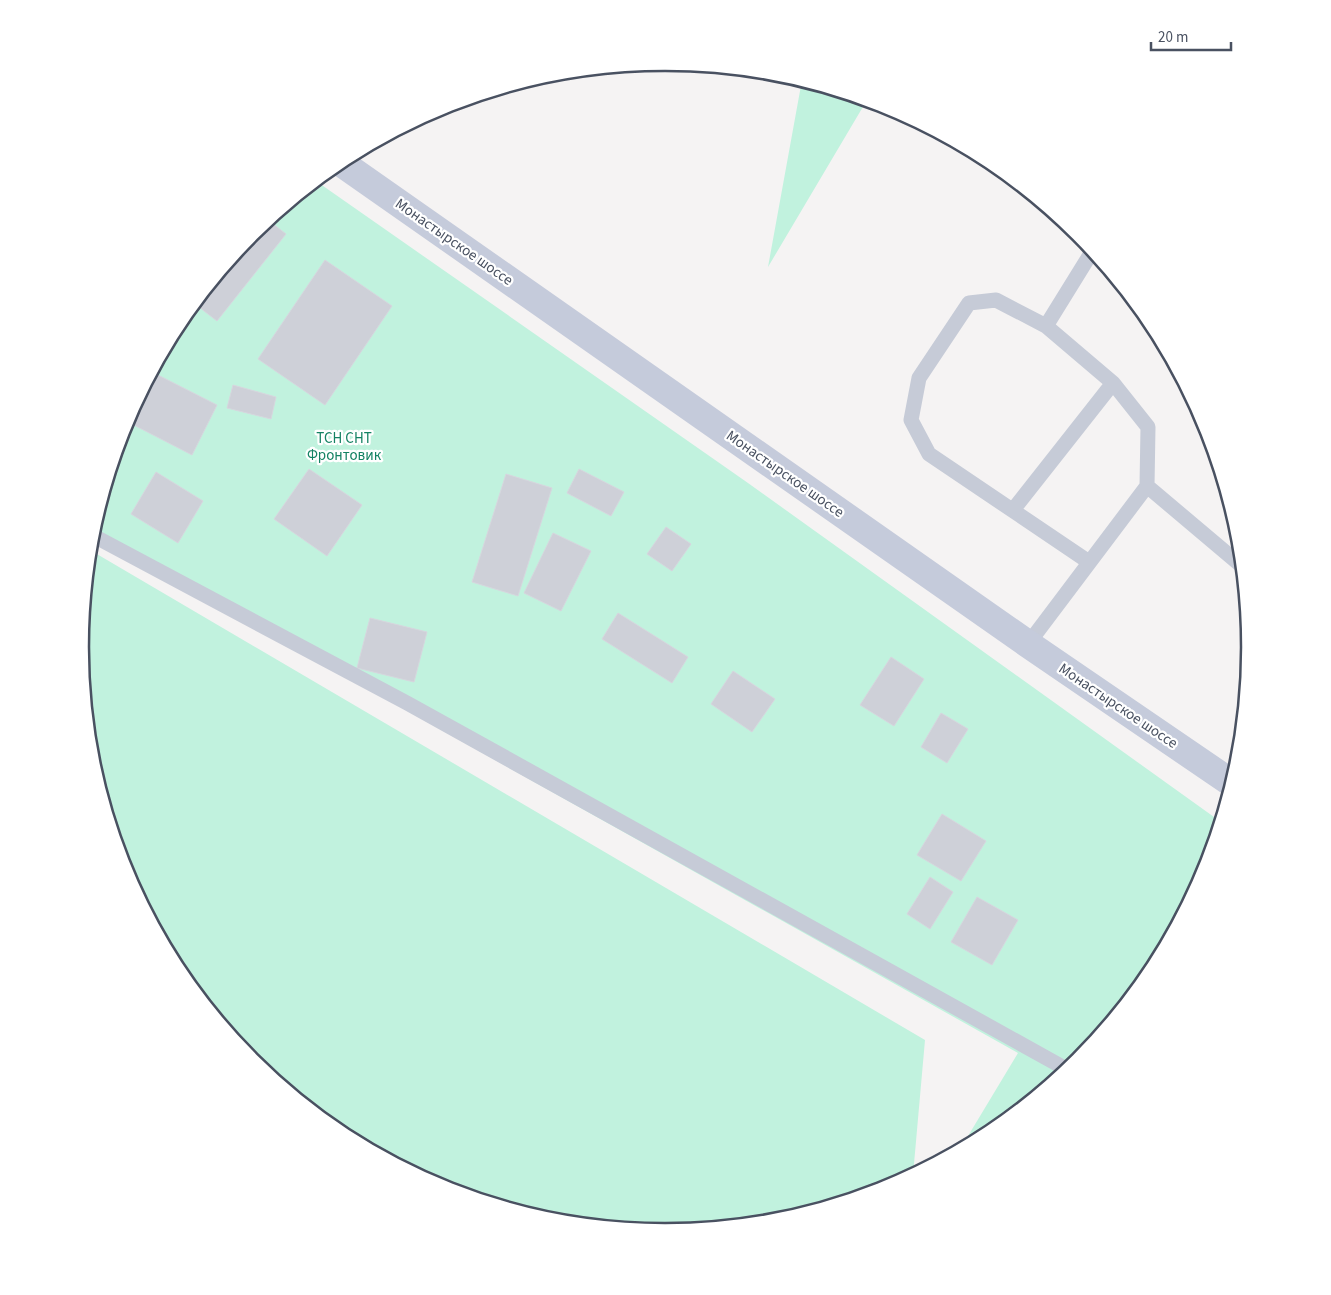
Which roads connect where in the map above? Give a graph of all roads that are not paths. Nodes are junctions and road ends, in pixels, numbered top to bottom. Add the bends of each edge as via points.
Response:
1 (347, 167) edge
2 (1089, 257) edge
3 (1046, 326) junction
4 (1113, 382) junction
5 (1147, 486) junction
6 (1013, 510) junction
7 (99, 539) edge
8 (1235, 560) edge
9 (1089, 562) junction
10 (1028, 644) junction
11 (1226, 780) edge
12 (1061, 1066) edge

1 - 10 main road, Монастырское шоссе
2 - 3 lane
3 - 4 lane
3 - 6 lane via 996,300 969,303 919,378 912,412 911,420 929,454
4 - 5 lane via 1148,427
4 - 6 lane
5 - 8 lane
5 - 9 lane
6 - 9 lane
7 - 12 lane via 407,703
9 - 10 lane
10 - 11 main road, Монастырское шоссе

